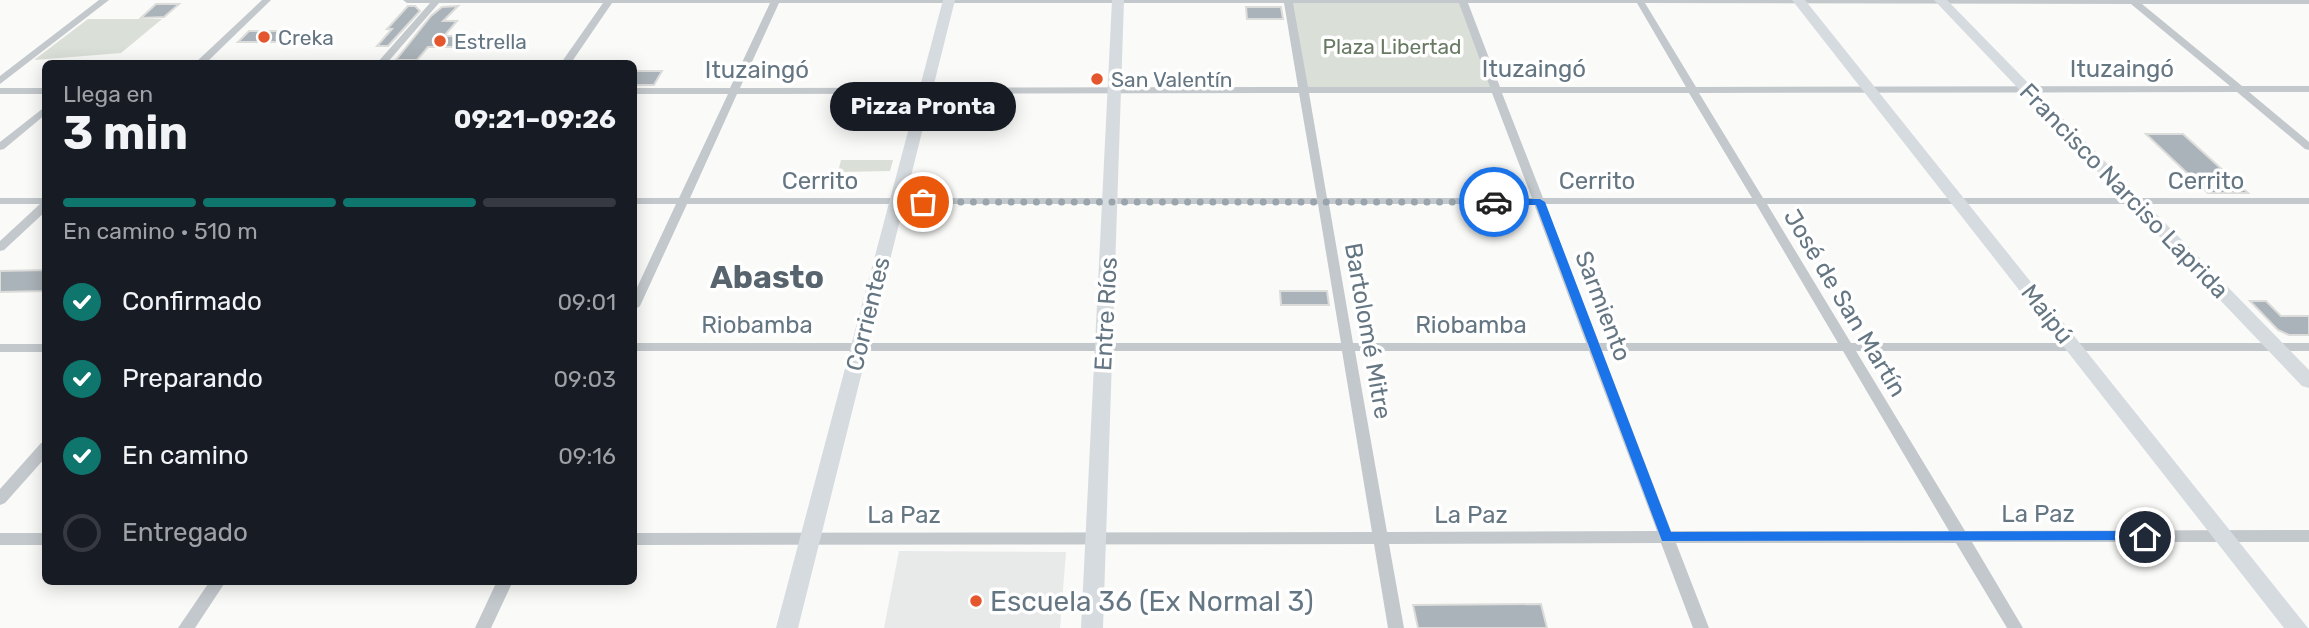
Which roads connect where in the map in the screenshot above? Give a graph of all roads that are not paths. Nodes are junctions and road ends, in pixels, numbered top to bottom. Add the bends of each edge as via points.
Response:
1 (105, 0) edge
2 (267, 0) edge
3 (407, 0) edge
4 (437, 0) edge
5 (609, 0) edge
6 (776, 0) edge
7 (949, 0) edge
8 (1118, 0) edge
9 (1288, 0) edge
10 (1462, 0) edge
11 (1639, 0) edge
12 (1798, 0) edge
13 (1941, 0) edge
14 (2132, 0) edge
15 (2308, 1) edge
16 (203, 60) edge
17 (385, 60) edge
18 (568, 60) edge
19 (0, 81) edge
20 (2239, 89) junction
21 (2309, 89) edge
22 (1497, 90) junction
23 (1693, 90) junction
24 (2026, 90) junction
25 (0, 91) edge
26 (42, 91) edge
27 (637, 91) edge
28 (925, 91) junction
29 (1116, 91) junction
30 (1870, 91) junction
31 (733, 92) junction
32 (1303, 92) junction
33 (42, 112) edge
34 (0, 147) edge
35 (2309, 148) edge
36 (0, 201) edge
37 (637, 201) edge
38 (682, 201) junction
39 (2309, 201) edge
40 (897, 202) junction
41 (1111, 202) junction
42 (1322, 202) junction
43 (1540, 202) junction
44 (1760, 202) junction
45 (1958, 202) junction
46 (2135, 202) junction
47 (42, 203) edge
48 (42, 207) edge
49 (0, 247) edge
50 (637, 299) edge
51 (637, 347) edge
52 (859, 347) junction
53 (1105, 347) junction
54 (1348, 347) junction
55 (1595, 347) junction
56 (1847, 347) junction
57 (2073, 347) junction
58 (2276, 347) junction
59 (2309, 347) edge
60 (0, 348) edge
61 (42, 348) edge
62 (2309, 381) edge
63 (42, 452) edge
64 (0, 499) edge
65 (2309, 536) edge
66 (1667, 537) junction
67 (1961, 537) junction
68 (2224, 537) junction
69 (810, 538) junction
70 (1096, 538) junction
71 (1381, 538) junction
72 (42, 539) edge
73 (637, 539) edge
74 (0, 540) edge
75 (215, 585) edge
76 (503, 585) edge
77 (186, 628) edge
78 (483, 628) edge
79 (787, 628) edge
80 (1092, 628) edge
81 (1396, 628) edge
82 (1701, 628) edge
83 (2015, 628) edge
84 (2297, 628) edge

1 - 19 street
2 - 16 street
3 - 4 street
4 - 5 street
4 - 17 street
5 - 6 street
5 - 18 street
6 - 7 street
6 - 31 street
7 - 8 street
7 - 28 main road, Corrientes
8 - 9 street
8 - 29 main road, Entre Ríos
9 - 10 street
9 - 32 street, Bartolomé Mitre
10 - 11 street
10 - 22 street, Sarmiento
11 - 12 street
11 - 23 street, José de San Martín
12 - 13 street
12 - 30 main road, Maipú
13 - 14 street
13 - 24 main road, Francisco Narciso Laprida
14 - 15 street
14 - 20 street
20 - 21 street, Ituzaingó
20 - 24 street, Ituzaingó
20 - 35 street
22 - 23 street, Ituzaingó
22 - 32 street, Ituzaingó
22 - 43 street, Sarmiento
23 - 30 street, Ituzaingó
23 - 44 street, José de San Martín
24 - 30 street, Ituzaingó
24 - 46 main road, Francisco Narciso Laprida
25 - 26 street
27 - 31 street, Ituzaingó
28 - 29 street, Ituzaingó
28 - 31 street, Ituzaingó
28 - 40 main road, Corrientes
29 - 32 street, Ituzaingó
29 - 41 main road, Entre Ríos
30 - 45 main road, Maipú
31 - 38 street
32 - 42 street, Bartolomé Mitre
33 - 34 street
36 - 47 street
37 - 38 street, Cerrito
38 - 40 street, Cerrito
38 - 50 street
39 - 46 street, Cerrito
40 - 41 street, Cerrito
40 - 52 main road, Corrientes
41 - 42 street, Cerrito
41 - 53 main road, Entre Ríos
42 - 43 street, Cerrito
42 - 54 street, Bartolomé Mitre
43 - 44 street, Cerrito
43 - 55 street, Sarmiento
44 - 45 street, Cerrito
44 - 56 street, José de San Martín
45 - 46 street, Cerrito
45 - 57 main road, Maipú
46 - 58 main road, Francisco Narciso Laprida
48 - 49 street
51 - 52 street, Riobamba
52 - 53 street, Riobamba
52 - 69 main road, Corrientes
53 - 54 street, Riobamba
53 - 70 main road, Entre Ríos
54 - 55 street, Riobamba
54 - 71 street, Bartolomé Mitre
55 - 56 street, Riobamba
55 - 66 street, Sarmiento
56 - 57 street, Riobamba
56 - 67 street, José de San Martín
57 - 58 street, Riobamba
57 - 68 main road, Maipú
58 - 59 street, Riobamba
58 - 62 main road, Francisco Narciso Laprida
60 - 61 street
63 - 64 street
65 - 68 street, La Paz
66 - 67 street, La Paz
66 - 71 street, La Paz
66 - 82 street, Sarmiento
67 - 68 street, La Paz
67 - 83 street, José de San Martín
68 - 84 main road, Maipú
69 - 70 street, La Paz
69 - 73 street, La Paz
69 - 79 main road, Corrientes
70 - 71 street, La Paz
70 - 80 main road, Entre Ríos
71 - 81 street, Bartolomé Mitre
72 - 74 street
75 - 77 street
76 - 78 street

